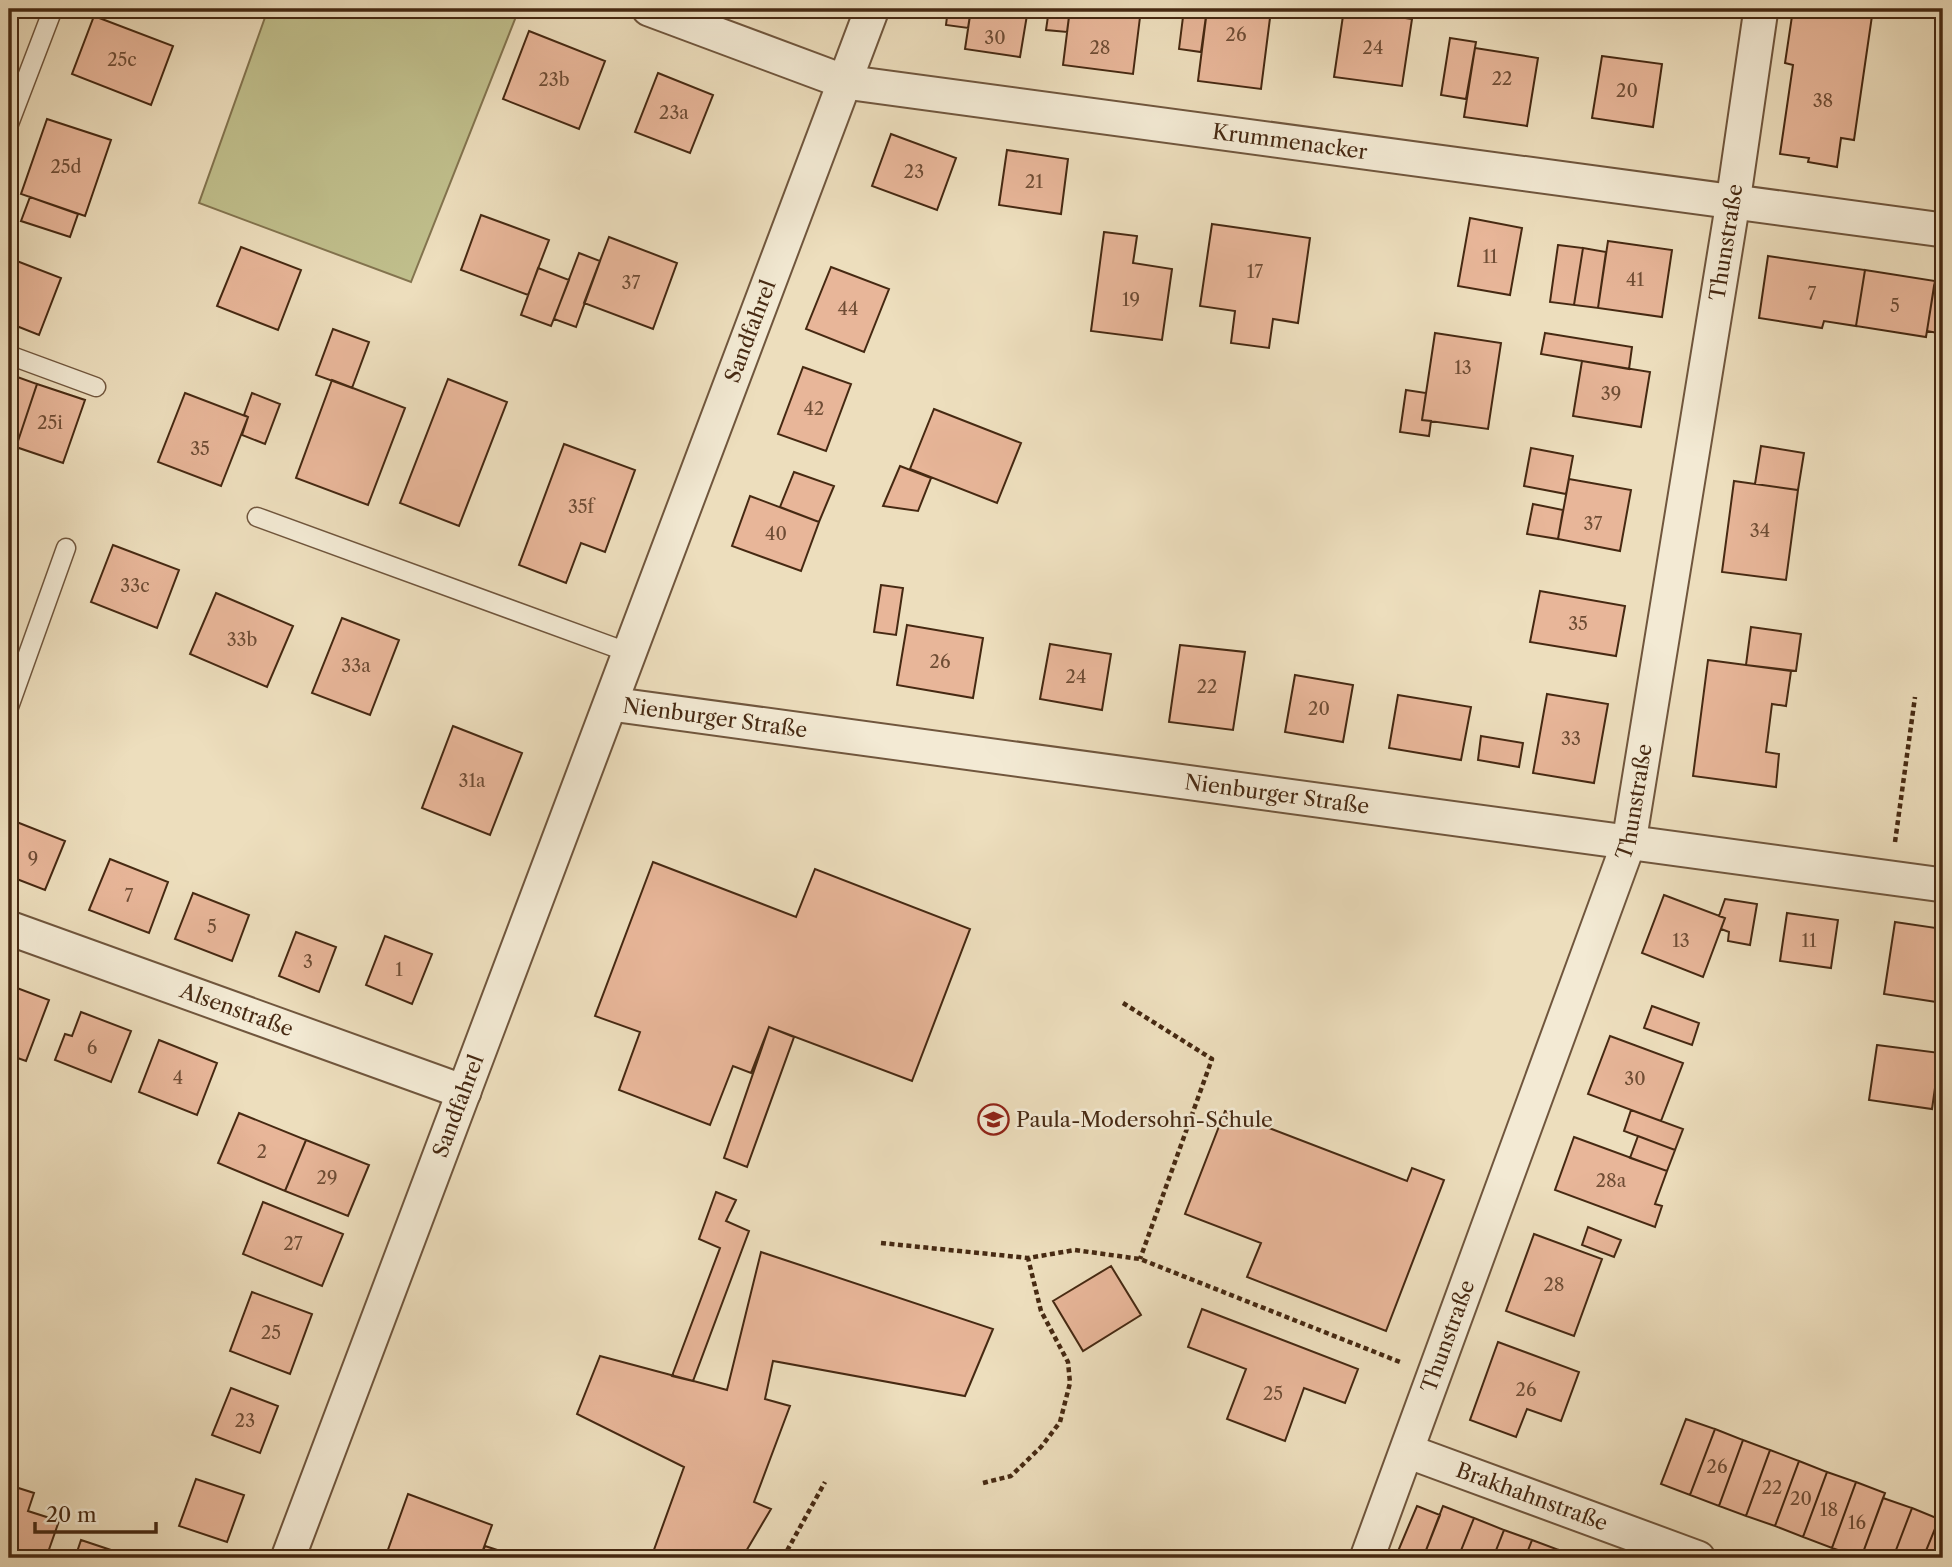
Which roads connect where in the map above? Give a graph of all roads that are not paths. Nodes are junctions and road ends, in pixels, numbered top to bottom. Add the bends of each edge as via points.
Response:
1 (53, 9) edge
2 (649, 9) edge
3 (872, 9) edge
4 (1761, 9) edge
5 (845, 82) junction
6 (9, 124) edge
7 (1733, 202) junction
8 (1943, 230) edge
9 (9, 355) edge
10 (96, 387) dead end
11 (257, 517) dead end
12 (66, 548) dead end
13 (630, 653) junction
14 (611, 704) junction
15 (9, 707) edge
16 (1629, 842) junction
17 (1943, 885) edge
18 (9, 928) edge
19 (464, 1092) junction
20 (1406, 1451) junction
21 (288, 1558) edge
22 (1367, 1558) edge
23 (1698, 1558) edge

1 - 6 lane
2 - 5 street, Krummenacker
3 - 5 street, Sandfahrel
4 - 7 street, Thunstraße
5 - 7 street, Krummenacker
5 - 13 street, Sandfahrel
7 - 8 street, Krummenacker
7 - 16 street, Thunstraße
9 - 10 lane
11 - 13 lane
12 - 15 lane
13 - 14 street, Sandfahrel
14 - 16 street, Nienburger Straße
14 - 19 street, Sandfahrel
16 - 17 street, Nienburger Straße
16 - 20 street, Thunstraße
18 - 19 street, Alsenstraße
19 - 21 street, Sandfahrel
20 - 22 street, Thunstraße
20 - 23 street, Brakhahnstraße

